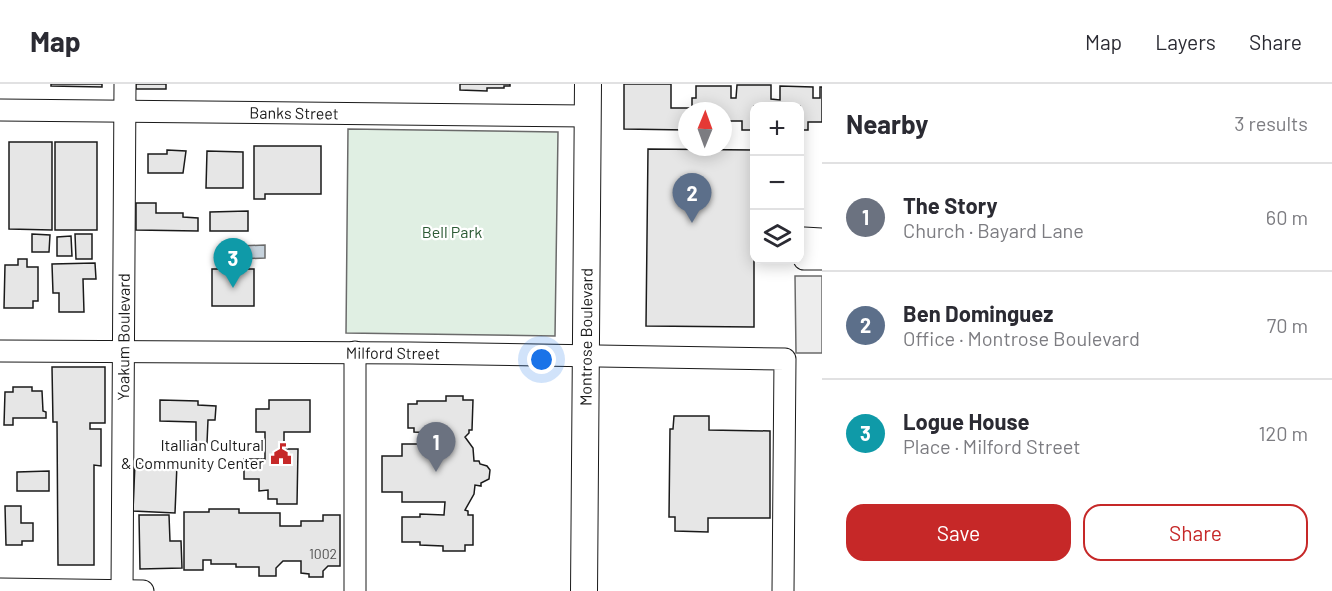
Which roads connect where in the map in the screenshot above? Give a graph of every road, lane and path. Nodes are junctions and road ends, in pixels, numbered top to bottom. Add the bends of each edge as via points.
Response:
1 (124, 84) edge
2 (588, 84) edge
3 (0, 110) edge
4 (124, 111) junction
5 (587, 116) junction
6 (822, 239) edge
7 (822, 259) edge
8 (0, 351) edge
9 (124, 351) junction
10 (355, 352) junction
11 (586, 355) junction
12 (0, 589) edge
13 (122, 591) edge
14 (143, 591) edge
15 (355, 591) edge
16 (584, 591) edge
17 (783, 591) edge

1 - 4 street, Yoakum Boulevard
2 - 5 main road, Montrose Boulevard
3 - 4 street, Banks Street
4 - 5 street, Banks Street
4 - 9 street, Yoakum Boulevard
5 - 11 main road, Montrose Boulevard
6 - 7 street via 804,238 804,259
8 - 9 street, Milford Street
9 - 10 street, Milford Street
9 - 13 street, Yoakum Boulevard
10 - 11 street, Milford Street
10 - 15 street
11 - 16 main road, Montrose Boulevard
11 - 17 street, Milford Street via 785,359
12 - 13 street
13 - 14 street

